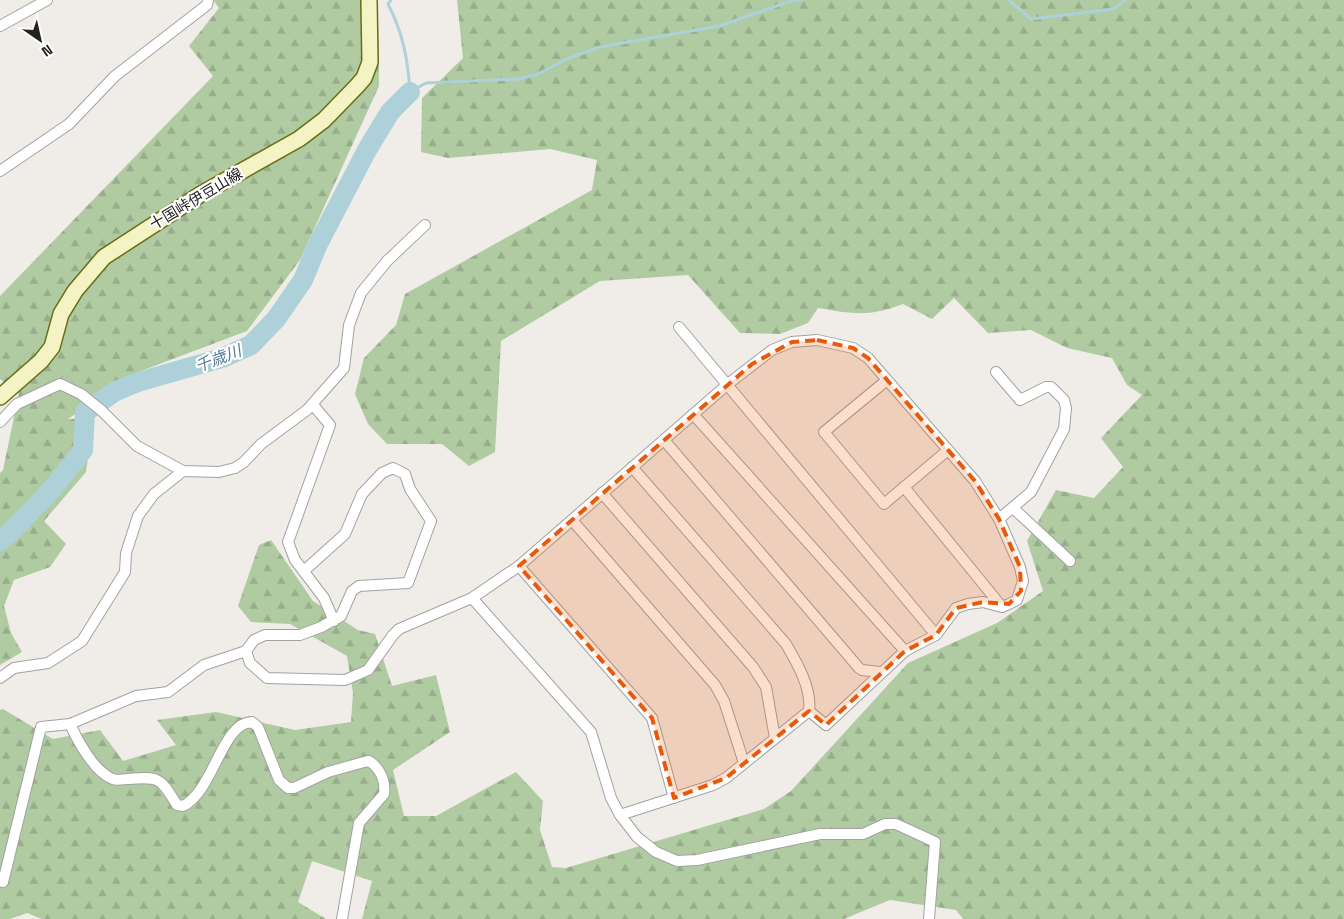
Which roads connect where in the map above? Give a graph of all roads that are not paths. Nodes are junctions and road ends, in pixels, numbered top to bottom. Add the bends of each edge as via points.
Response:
1 (47, 0) edge
2 (208, 0) edge
3 (369, 0) edge
4 (0, 26) edge
5 (0, 171) edge
6 (425, 225) dead end
7 (679, 327) dead end
8 (996, 372) dead end
9 (887, 380) junction
10 (728, 384) junction
11 (1, 394) edge
12 (313, 405) junction
13 (693, 414) junction
14 (0, 422) edge
15 (664, 440) junction
16 (948, 450) junction
17 (632, 467) junction
18 (184, 471) junction
19 (904, 487) junction
20 (602, 494) junction
21 (1013, 508) junction
22 (999, 519) junction
23 (572, 520) junction
24 (1070, 560) dead end
25 (519, 566) junction
26 (305, 570) junction
27 (472, 598) junction
28 (1002, 607) junction
29 (334, 620) junction
30 (936, 635) junction
31 (246, 651) junction
32 (905, 651) junction
33 (880, 672) junction
34 (0, 678) edge
35 (808, 711) junction
36 (70, 724) junction
37 (775, 738) junction
38 (744, 763) junction
39 (674, 798) junction
40 (620, 815) junction
41 (0, 881) edge
42 (342, 919) edge
43 (929, 919) edge

1 - 4 street
2 - 5 street via 207,5 115,76 69,124
3 - 11 main road, 十国峠伊豆山線 via 370,62 364,78 324,120 299,139 201,194 104,257 75,291 61,314 52,347 41,361
6 - 12 street via 387,261 360,293 349,325 344,368
7 - 10 street
8 - 21 street via 1020,400 1051,387 1059,393 1066,408 1064,429 1034,487
9 - 10 street via 868,358 853,348 817,340 792,342 772,350
9 - 16 street
9 - 19 street via 824,432 884,504
10 - 13 street
10 - 30 street
12 - 18 street via 235,468 219,472
12 - 26 street via 330,425 288,542 295,560
13 - 15 street
13 - 32 street
14 - 18 street via 17,404 60,384 81,394 137,446
15 - 17 street
15 - 33 street via 859,668
16 - 19 street
16 - 22 street via 975,481
17 - 20 street
17 - 35 street via 786,644 803,676 810,702
18 - 34 street via 154,494 138,516 126,553 125,572 82,641 48,663 14,668
19 - 28 street
20 - 23 street
20 - 37 street via 753,666 766,687
21 - 22 street
21 - 24 street
22 - 28 street via 1023,581 1017,600
23 - 25 street
23 - 38 street via 715,685 724,701
25 - 27 street
25 - 39 street via 652,718
26 - 29 street
26 - 29 street via 345,534 362,494 382,473 393,468 402,471 431,521 410,581 401,585 359,586 352,591 345,611
27 - 31 street via 399,629 368,670 345,680 267,678 250,663
27 - 40 street via 591,732 611,798
28 - 30 street via 983,602 956,608
29 - 31 street via 300,635 266,635 254,640
30 - 32 street
31 - 36 street via 204,665 168,692 136,696
32 - 33 street
33 - 35 street via 877,679 826,725
35 - 37 street
36 - 41 street via 41,727 3,882
36 - 42 street via 93,762 106,775 113,780 158,779 177,805 183,806 195,798 229,740 245,722 252,722 258,727 279,780 288,788 364,762 375,765 382,777 384,794 359,823
37 - 38 street
38 - 39 street via 713,785
39 - 40 street
40 - 43 street via 636,837 656,852 676,861 698,860 820,834 863,834 885,824 896,824 935,842

